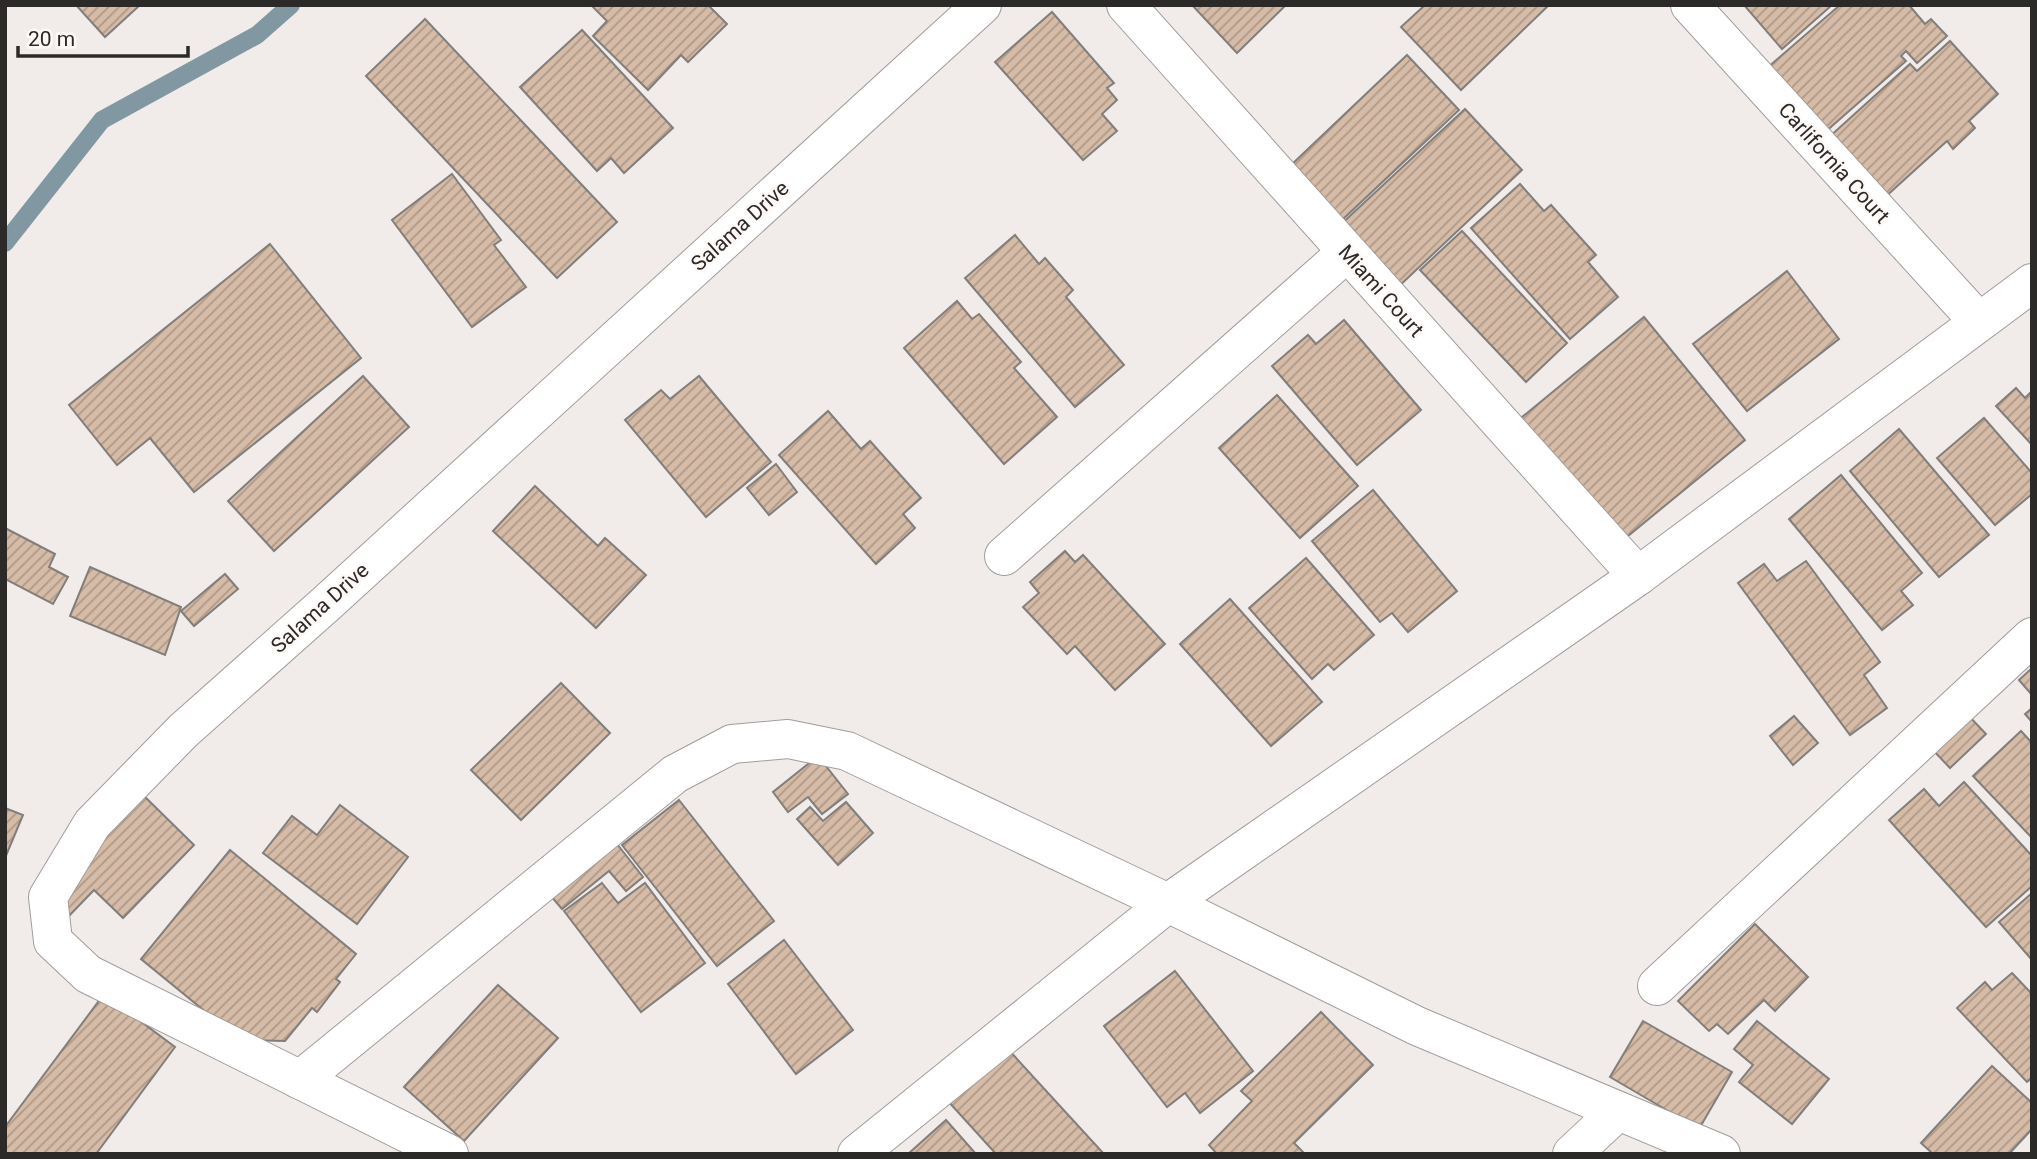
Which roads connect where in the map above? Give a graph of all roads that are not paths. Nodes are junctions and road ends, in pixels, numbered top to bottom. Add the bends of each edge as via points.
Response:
1 (982, 5) edge
2 (1126, 5) edge
3 (1690, 5) edge
4 (1346, 253) junction
5 (2032, 283) edge
6 (1978, 321) junction
7 (1004, 556) dead end
8 (1638, 576) junction
9 (2032, 637) edge
10 (1168, 903) junction
11 (1657, 986) dead end
12 (300, 1080) junction
13 (1618, 1111) junction
14 (449, 1154) edge
15 (857, 1154) edge
16 (1572, 1154) edge
17 (1721, 1154) edge

1 - 12 street, Salama Drive via 183,731 92,824 48,897 53,942 88,974
2 - 4 street, Miami Court
3 - 6 street, Carlifornia Court
4 - 7 street
4 - 8 street, Miami Court
5 - 6 street
6 - 8 street
8 - 10 street
9 - 11 street
10 - 12 street via 847,751 788,738 732,744 675,774
10 - 13 street via 1417,1026
10 - 15 street
12 - 14 street, Salama Drive
13 - 16 street
13 - 17 street

